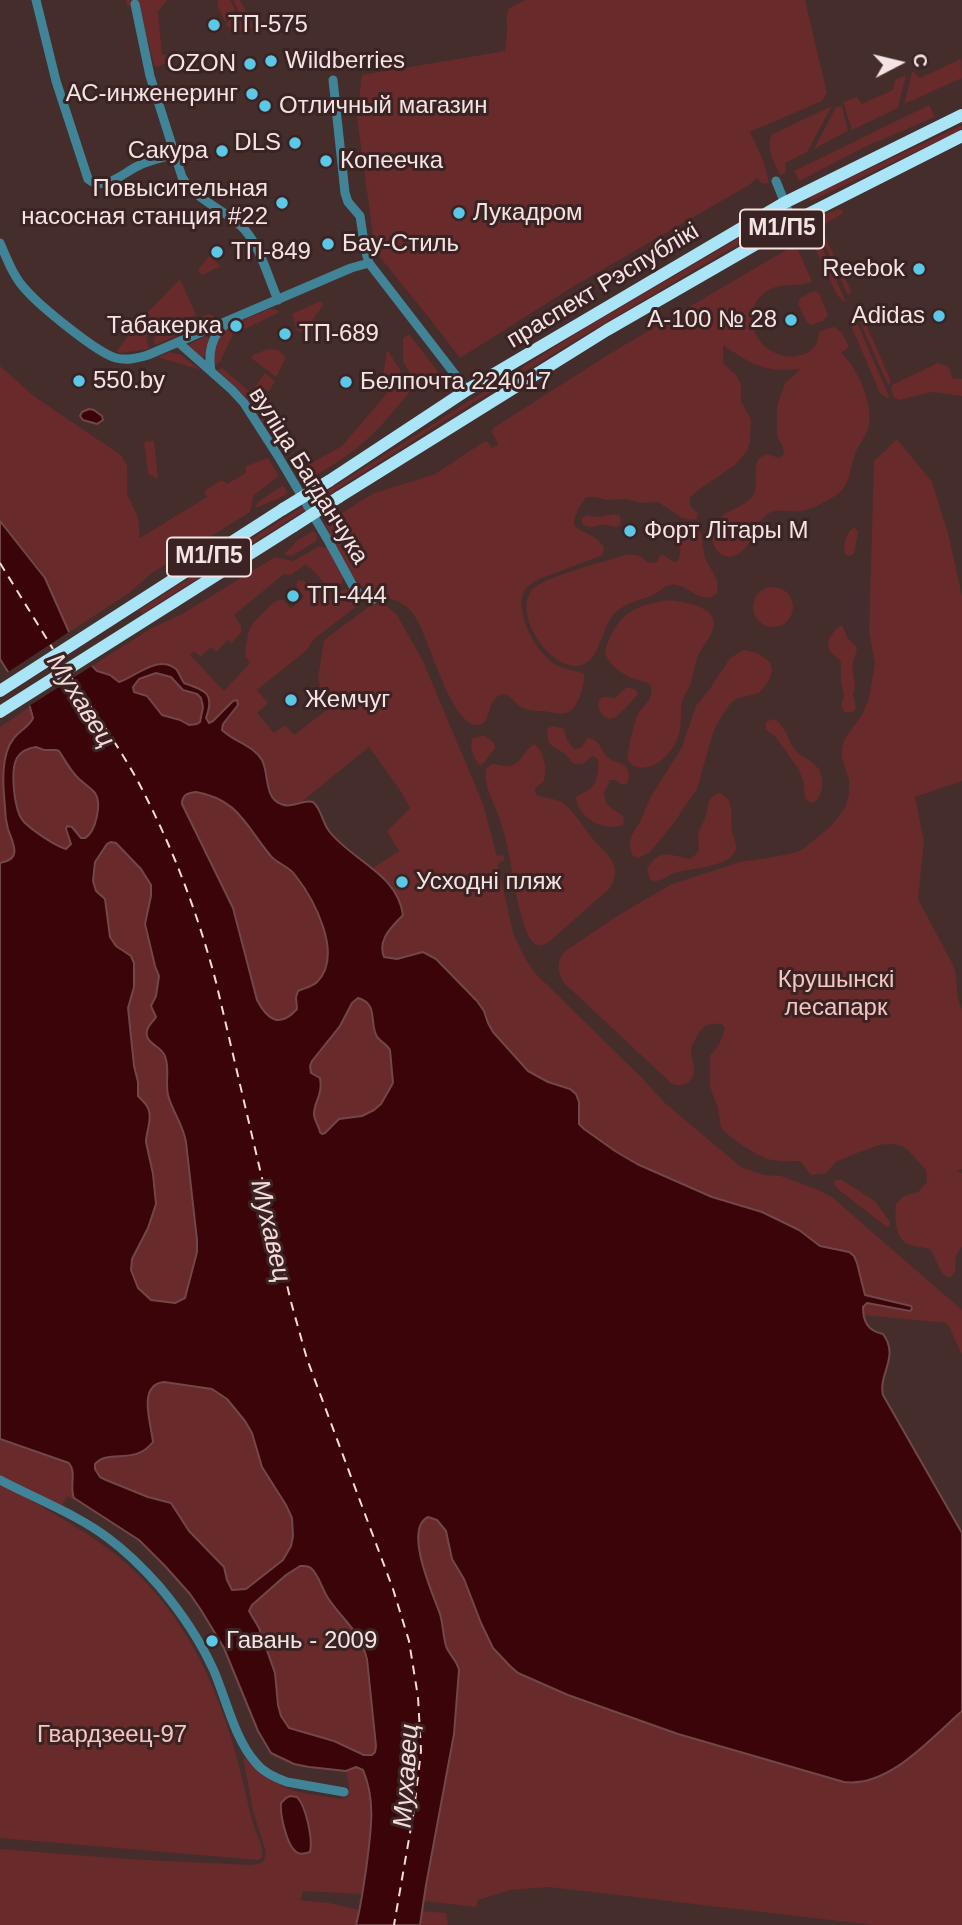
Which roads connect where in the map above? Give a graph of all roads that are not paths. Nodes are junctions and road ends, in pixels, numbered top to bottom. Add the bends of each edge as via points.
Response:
1 (36, 0) edge
2 (135, 4) dead end
3 (333, 80) dead end
4 (962, 114) edge
5 (962, 136) edge
6 (174, 154) junction
7 (776, 181) dead end
8 (784, 203) junction
9 (793, 223) junction
10 (0, 243) edge
11 (369, 263) junction
12 (278, 300) junction
13 (232, 320) junction
14 (179, 342) junction
15 (211, 371) junction
16 (467, 390) junction
17 (372, 600) dead end
18 (0, 691) edge
19 (0, 712) edge
20 (0, 1480) edge
21 (344, 1793) dead end

1 - 6 street via 88,179 92,183 114,180 136,166
2 - 6 street via 150,76
3 - 11 street via 345,193 359,214
4 - 8 highway, праспект Рэспублікі / М1/П5
5 - 9 highway, праспект Рэспублікі / М1/П5
6 - 12 street via 187,185 245,230
7 - 8 street
8 - 9 street
8 - 16 highway, праспект Рэспублікі / М1/П5
9 - 19 highway, праспект Рэспублікі / М1/П5, bridge via 607,330
10 - 14 street via 24,289 109,355 136,358
11 - 12 street
11 - 16 street
12 - 13 street
13 - 14 street
13 - 15 street via 214,337
14 - 15 street, вуліца Багданчука
15 - 17 street, вуліца Багданчука via 244,402 353,586
16 - 18 highway, праспект Рэспублікі / М1/П5, bridge
20 - 21 street via 107,1537 141,1566 200,1643 256,1764 287,1782

